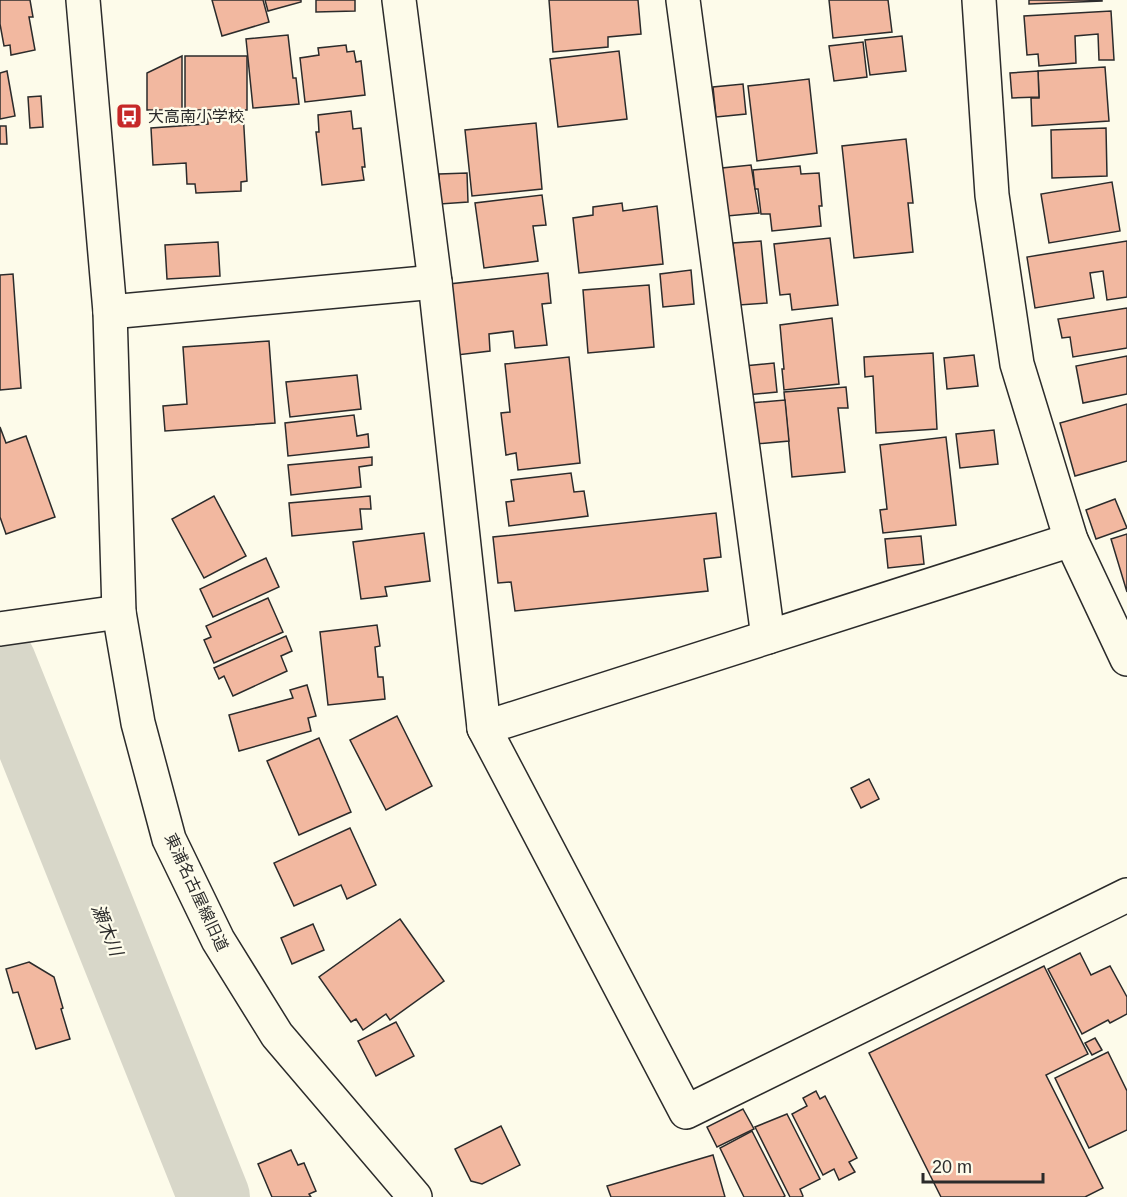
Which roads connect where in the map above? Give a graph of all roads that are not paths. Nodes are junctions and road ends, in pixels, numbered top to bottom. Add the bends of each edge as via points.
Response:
1 (83, 0) edge
2 (399, 0) edge
3 (683, 0) edge
4 (979, 0) edge
5 (435, 282) junction
6 (110, 312) junction
7 (1071, 540) junction
8 (119, 612) junction
9 (7, 629) edge
10 (768, 637) junction
11 (1127, 658) edge
12 (484, 728) junction
13 (1127, 895) edge
14 (415, 1197) edge

1 - 6 street, 東浦名古屋線旧道
2 - 5 street
3 - 10 street
4 - 7 street via 992,195 1017,363
5 - 6 street
5 - 12 street
6 - 8 street, 東浦名古屋線旧道
7 - 10 street
7 - 11 street
8 - 9 street
8 - 14 street, 東浦名古屋線旧道 via 138,723 169,839 218,940 277,1035
10 - 12 street
12 - 13 street via 686,1112

